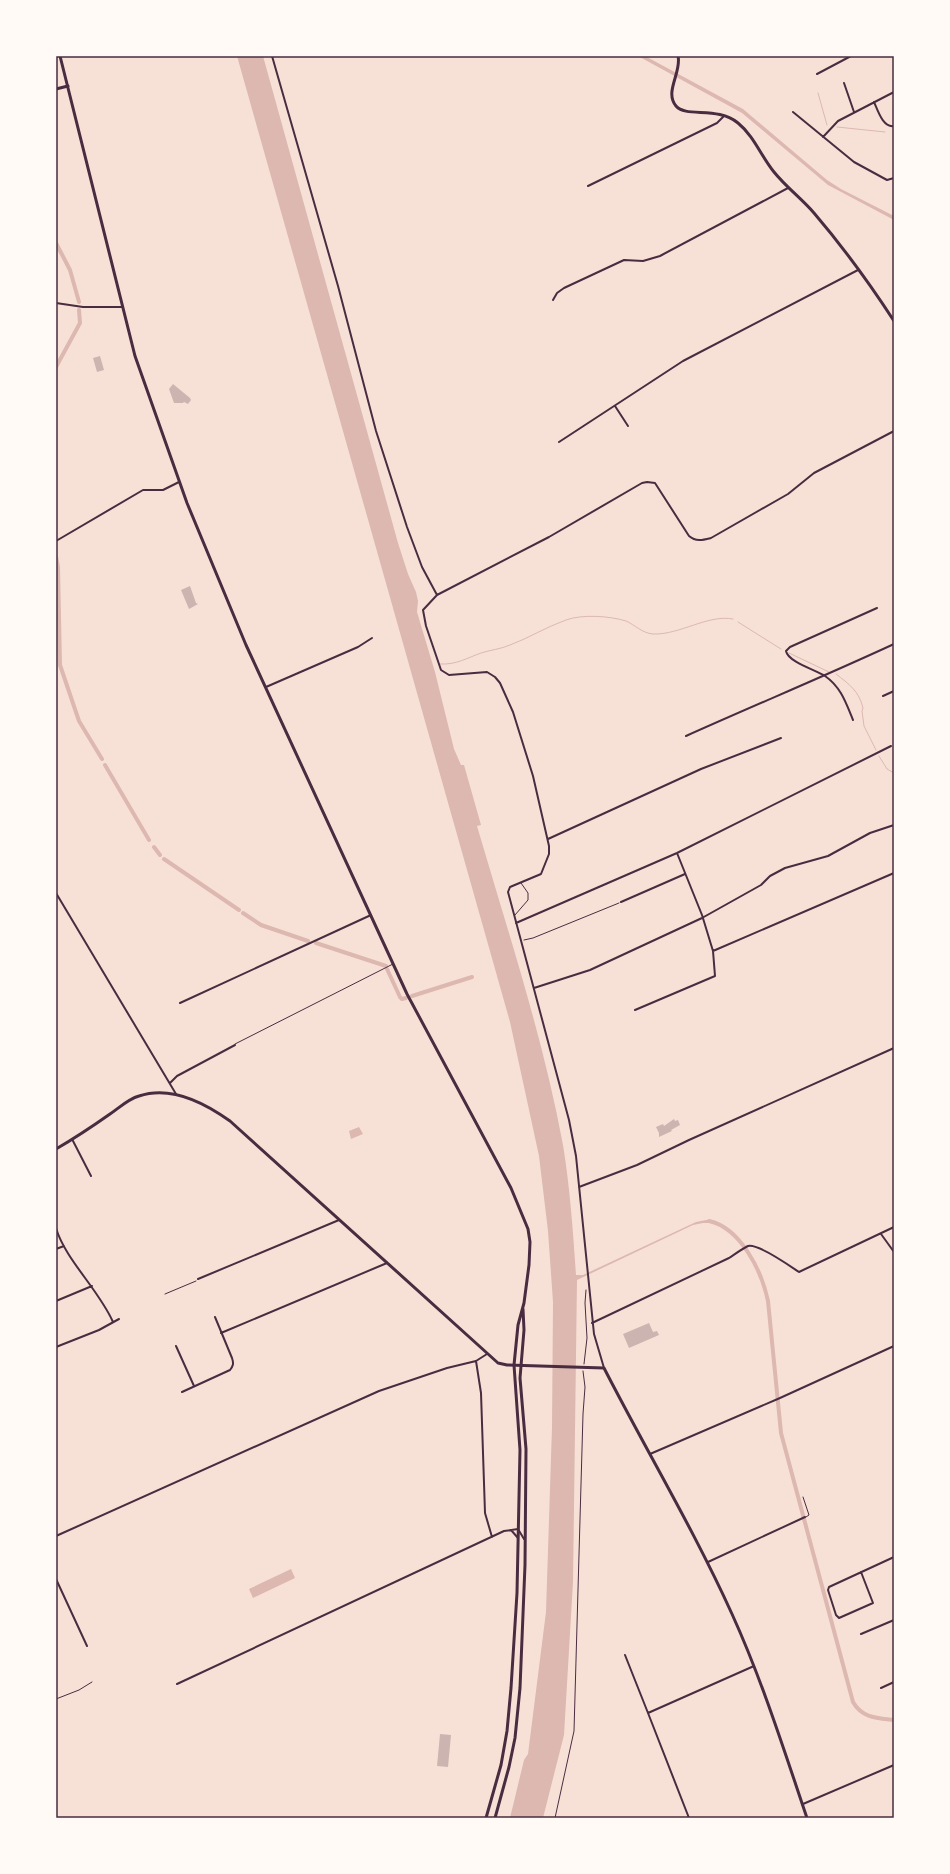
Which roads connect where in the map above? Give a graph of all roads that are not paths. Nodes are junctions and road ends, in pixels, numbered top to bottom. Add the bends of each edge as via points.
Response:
1 (60, 56) edge
2 (272, 56) edge
3 (678, 56) edge
4 (851, 56) edge
5 (817, 74) dead end
6 (844, 83) dead end
7 (68, 86) junction
8 (56, 89) edge
9 (894, 92) edge
10 (874, 102) junction
11 (793, 112) dead end
12 (854, 112) junction
13 (725, 114) junction
14 (894, 126) edge
15 (823, 137) junction
16 (894, 178) edge
17 (588, 186) dead end
18 (790, 188) junction
19 (858, 270) junction
20 (553, 300) dead end
21 (56, 303) edge
22 (122, 308) junction
23 (894, 321) edge
24 (615, 406) junction
25 (628, 426) dead end
26 (894, 431) edge
27 (559, 442) dead end
28 (179, 482) junction
29 (56, 541) edge
30 (437, 595) junction
31 (877, 608) dead end
32 (372, 638) dead end
33 (894, 644) edge
34 (825, 677) junction
35 (266, 687) junction
36 (894, 691) edge
37 (883, 696) dead end
38 (853, 720) dead end
39 (686, 736) dead end
40 (781, 738) dead end
41 (891, 746) dead end
42 (894, 825) edge
43 (548, 839) junction
44 (677, 853) junction
45 (894, 873) edge
46 (685, 874) junction
47 (521, 883) junction
48 (56, 893) edge
49 (621, 902) road end
50 (371, 915) junction
51 (514, 916) junction
52 (702, 918) junction
53 (516, 923) junction
54 (713, 952) junction
55 (394, 964) junction
56 (534, 988) junction
57 (180, 1003) dead end
58 (635, 1010) dead end
59 (235, 1045) joint
60 (894, 1048) edge
61 (170, 1083) junction
62 (176, 1094) junction
63 (72, 1139) junction
64 (56, 1149) edge
65 (91, 1176) dead end
66 (579, 1187) junction
67 (340, 1220) junction
68 (894, 1227) edge
69 (56, 1228) edge
70 (880, 1234) junction
71 (64, 1246) junction
72 (56, 1250) edge
73 (894, 1252) edge
74 (387, 1263) junction
75 (198, 1279) road end
76 (92, 1286) junction
77 (56, 1301) edge
78 (523, 1305) junction
79 (215, 1317) dead end
80 (119, 1319) dead end
81 (113, 1322) junction
82 (592, 1323) junction
83 (221, 1333) junction
84 (176, 1346) dead end
85 (894, 1346) edge
86 (56, 1347) edge
87 (487, 1354) junction
88 (476, 1361) junction
89 (514, 1366) junction
90 (521, 1366) junction
91 (604, 1368) junction
92 (194, 1386) junction
93 (182, 1392) dead end
94 (650, 1454) junction
95 (803, 1497) dead end
96 (805, 1517) joint
97 (518, 1529) junction
98 (511, 1530) junction
99 (56, 1536) edge
100 (492, 1537) junction
101 (518, 1540) junction
102 (525, 1540) junction
103 (894, 1557) edge
104 (708, 1562) junction
105 (861, 1572) junction
106 (56, 1579) edge
107 (894, 1620) edge
108 (514, 1627) junction
109 (522, 1628) junction
110 (862, 1634) dead end
111 (87, 1646) dead end
112 (625, 1656) dead end
113 (754, 1666) junction
114 (894, 1682) edge
115 (177, 1684) dead end
116 (881, 1688) dead end
117 (648, 1713) junction
118 (894, 1765) edge
119 (803, 1804) junction
120 (486, 1818) edge
121 (495, 1818) edge
122 (689, 1818) edge
123 (807, 1818) edge

1 - 7 main road
2 - 30 street via 376,430 407,527 427,578
3 - 13 main road via 672,98 679,109 685,112
4 - 5 street
6 - 12 street
7 - 8 main road
7 - 22 main road
9 - 10 street
10 - 12 street
10 - 14 street via 885,124
11 - 15 street
12 - 15 street via 835,122
13 - 17 street via 717,123
13 - 18 main road via 747,131 773,171
15 - 16 street via 854,162 886,180
18 - 19 main road via 816,215
18 - 20 street via 660,256 643,261 624,260 564,288
19 - 23 main road
19 - 24 street via 683,361
21 - 22 street
22 - 28 main road via 140,376
24 - 25 street
24 - 27 street
26 - 30 street via 818,470 788,494 711,538 698,540 690,536 655,483 647,482
28 - 29 street via 163,490 142,490
28 - 35 main road via 222,591
30 - 43 street via 427,604 423,613 440,666 449,675 490,673 500,683 514,717
31 - 34 street via 787,650 787,654 799,664
32 - 35 street via 358,647
33 - 34 street
34 - 38 street via 840,690
34 - 39 street
35 - 50 main road
36 - 37 street
40 - 43 street via 701,769
41 - 44 street
42 - 52 street via 870,833 828,856 786,868
43 - 47 street via 548,854 541,874
44 - 46 street
44 - 53 street
45 - 54 street
46 - 49 street
46 - 52 street
47 - 51 lane via 528,900
47 - 51 street via 508,890
48 - 61 street
50 - 55 main road
50 - 57 street
51 - 53 street
52 - 54 street
52 - 56 street via 590,970
53 - 56 street
54 - 58 street via 715,976
55 - 59 lane
55 - 78 main road via 410,1001 523,1215 530,1242
56 - 66 street via 566,1106
59 - 61 street via 177,1076
60 - 66 street via 637,1165
61 - 62 street
62 - 63 main road via 138,1096
62 - 67 main road via 204,1104 230,1121
63 - 64 main road
63 - 65 street
66 - 82 street
67 - 74 main road
67 - 75 street
68 - 70 street
69 - 71 street
70 - 73 street
70 - 82 street via 799,1272 761,1249 748,1246
71 - 72 street
71 - 76 street
74 - 83 street
74 - 87 main road
76 - 77 street
76 - 81 street
78 - 89 main road via 518,1325
78 - 90 main road
79 - 83 street
80 - 81 street
81 - 86 street
82 - 91 street
83 - 92 street via 232,1358 233,1367
84 - 92 street
85 - 94 street
87 - 88 street
87 - 89 main road via 498,1363
88 - 99 street via 380,1391
88 - 100 street via 481,1393 485,1513
89 - 90 main road
89 - 97 main road via 520,1450
90 - 91 main road
90 - 102 main road via 526,1449
91 - 94 main road
92 - 93 street
94 - 104 main road
95 - 96 lane via 809,1515
96 - 104 street
97 - 98 street
97 - 101 main road
97 - 102 street
98 - 100 street
98 - 101 street
100 - 115 street
101 - 108 main road
102 - 109 main road
103 - 105 street
104 - 113 main road
105 - 105 street via 828,1588 836,1616 839,1618 873,1603
106 - 111 street
107 - 110 street
108 - 109 street
108 - 120 main road via 507,1731 501,1765
109 - 121 main road via 516,1725 509,1767
112 - 117 street
113 - 117 street
113 - 119 main road
114 - 116 street
117 - 122 street
118 - 119 street
119 - 123 main road

